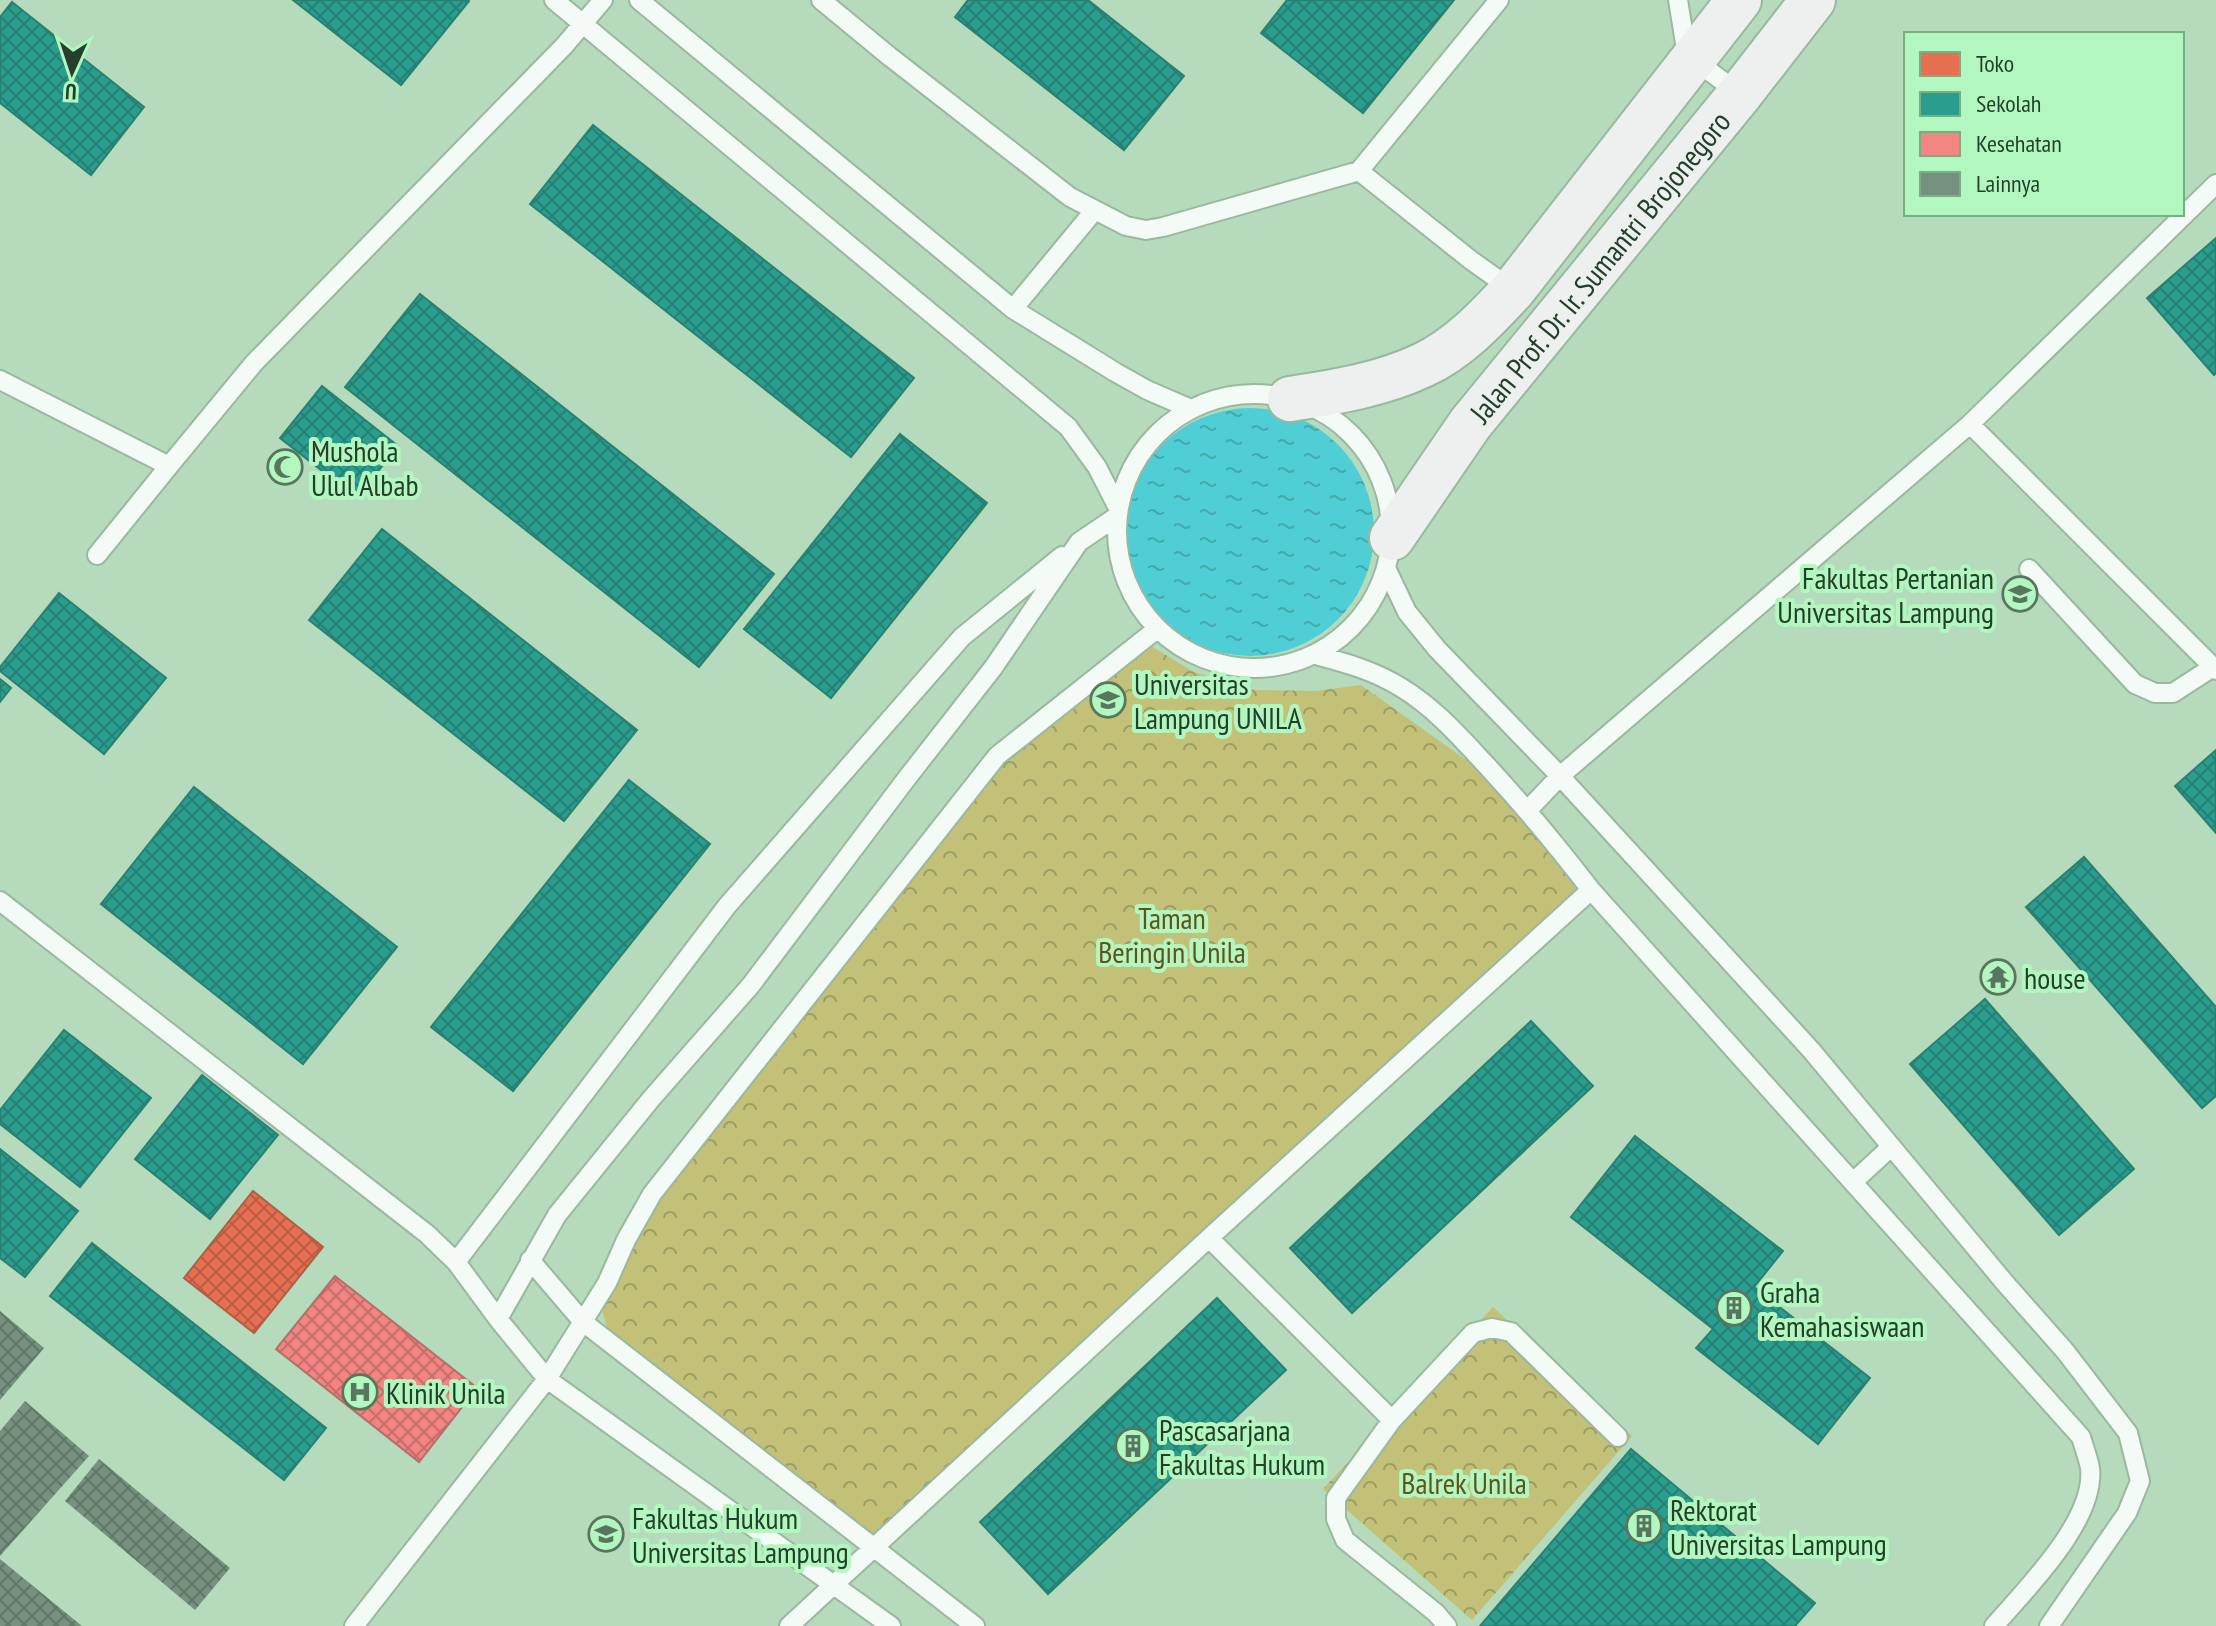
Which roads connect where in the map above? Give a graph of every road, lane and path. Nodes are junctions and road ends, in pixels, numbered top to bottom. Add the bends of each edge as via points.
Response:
1 (554, 0) edge
2 (603, 0) edge
3 (639, 0) edge
4 (821, 0) edge
5 (1499, 0) edge
6 (1678, 0) edge
7 (1813, 0) edge
8 (583, 22) junction
9 (1717, 22) edge
10 (1740, 94) junction
11 (1359, 171) junction
12 (2216, 184) edge
13 (1094, 211) junction
14 (2184, 215) edge
15 (2183, 216) edge
16 (1513, 290) junction
17 (1013, 309) junction
18 (0, 380) edge
19 (1290, 399) junction
20 (1191, 409) junction
21 (1970, 424) junction
22 (169, 466) junction
23 (1117, 512) junction
24 (1079, 542) junction
25 (1389, 554) junction
26 (97, 555) dead end
27 (2029, 569) dead end
28 (1157, 629) junction
29 (1316, 655) junction
30 (2214, 668) edge
31 (1560, 776) junction
32 (1528, 810) junction
33 (1591, 890) junction
34 (0, 901) edge
35 (1891, 1147) junction
36 (1853, 1182) junction
37 (1209, 1238) junction
38 (530, 1260) junction
39 (456, 1262) junction
40 (498, 1319) junction
41 (583, 1322) junction
42 (547, 1379) junction
43 (1392, 1420) junction
44 (1618, 1437) dead end
45 (874, 1548) junction
46 (834, 1585) junction
47 (354, 1626) edge
48 (789, 1626) edge
49 (891, 1626) edge
50 (975, 1626) edge
51 (1447, 1626) edge
52 (1994, 1626) edge
53 (2049, 1626) edge

1 - 8 lane
2 - 8 lane
3 - 17 lane
4 - 13 lane
5 - 11 lane
6 - 9 lane via 1685,43
7 - 10 street, Jalan Prof. Dr. Ir. Sumantri Brojonegoro
8 - 22 lane via 254,363
8 - 23 lane via 1068,427 1097,467
9 - 10 lane
9 - 16 street, Jalan Prof. Dr. Ir. Sumantri Brojonegoro
10 - 25 street, Jalan Prof. Dr. Ir. Sumantri Brojonegoro via 1470,424
11 - 13 lane via 1146,230
11 - 16 lane
12 - 14 lane
13 - 17 lane
15 - 21 lane
16 - 19 street, Jalan Prof. Dr. Ir. Sumantri Brojonegoro via 1482,323 1424,365 1348,390
17 - 20 lane via 1125,378
18 - 22 lane
19 - 20 lane via 1257,394 1223,397
19 - 25 lane via 1345,428 1382,477
20 - 23 lane via 1157,433 1131,467
21 - 30 lane
21 - 31 lane
22 - 26 lane
23 - 24 lane
23 - 28 lane via 1118,558 1132,596
24 - 38 lane via 993,668 751,985 557,1215
24 - 39 lane via 962,637 727,906
25 - 29 lane via 1372,604 1347,633
25 - 31 lane via 1407,612
27 - 30 lane via 2135,684 2155,693 2173,693
28 - 29 lane via 1204,660 1232,665 1260,669
28 - 41 lane via 997,756 652,1194
29 - 32 lane via 1366,669 1437,713
31 - 32 lane
31 - 35 lane via 1811,1050
32 - 33 lane
33 - 36 lane
33 - 37 lane
34 - 39 lane
35 - 36 lane
35 - 53 lane via 2128,1433 2140,1481 2127,1513
36 - 52 lane via 2081,1437 2090,1469 2087,1496 2072,1531
37 - 43 lane
37 - 45 lane
38 - 40 lane
38 - 41 lane
39 - 40 lane
40 - 42 lane
41 - 42 lane
41 - 45 lane
42 - 46 lane
42 - 47 lane
43 - 44 lane via 1473,1333 1492,1328 1511,1332
43 - 51 lane via 1336,1498 1336,1519 1345,1540
45 - 46 lane
45 - 50 lane
46 - 48 lane
46 - 49 lane

